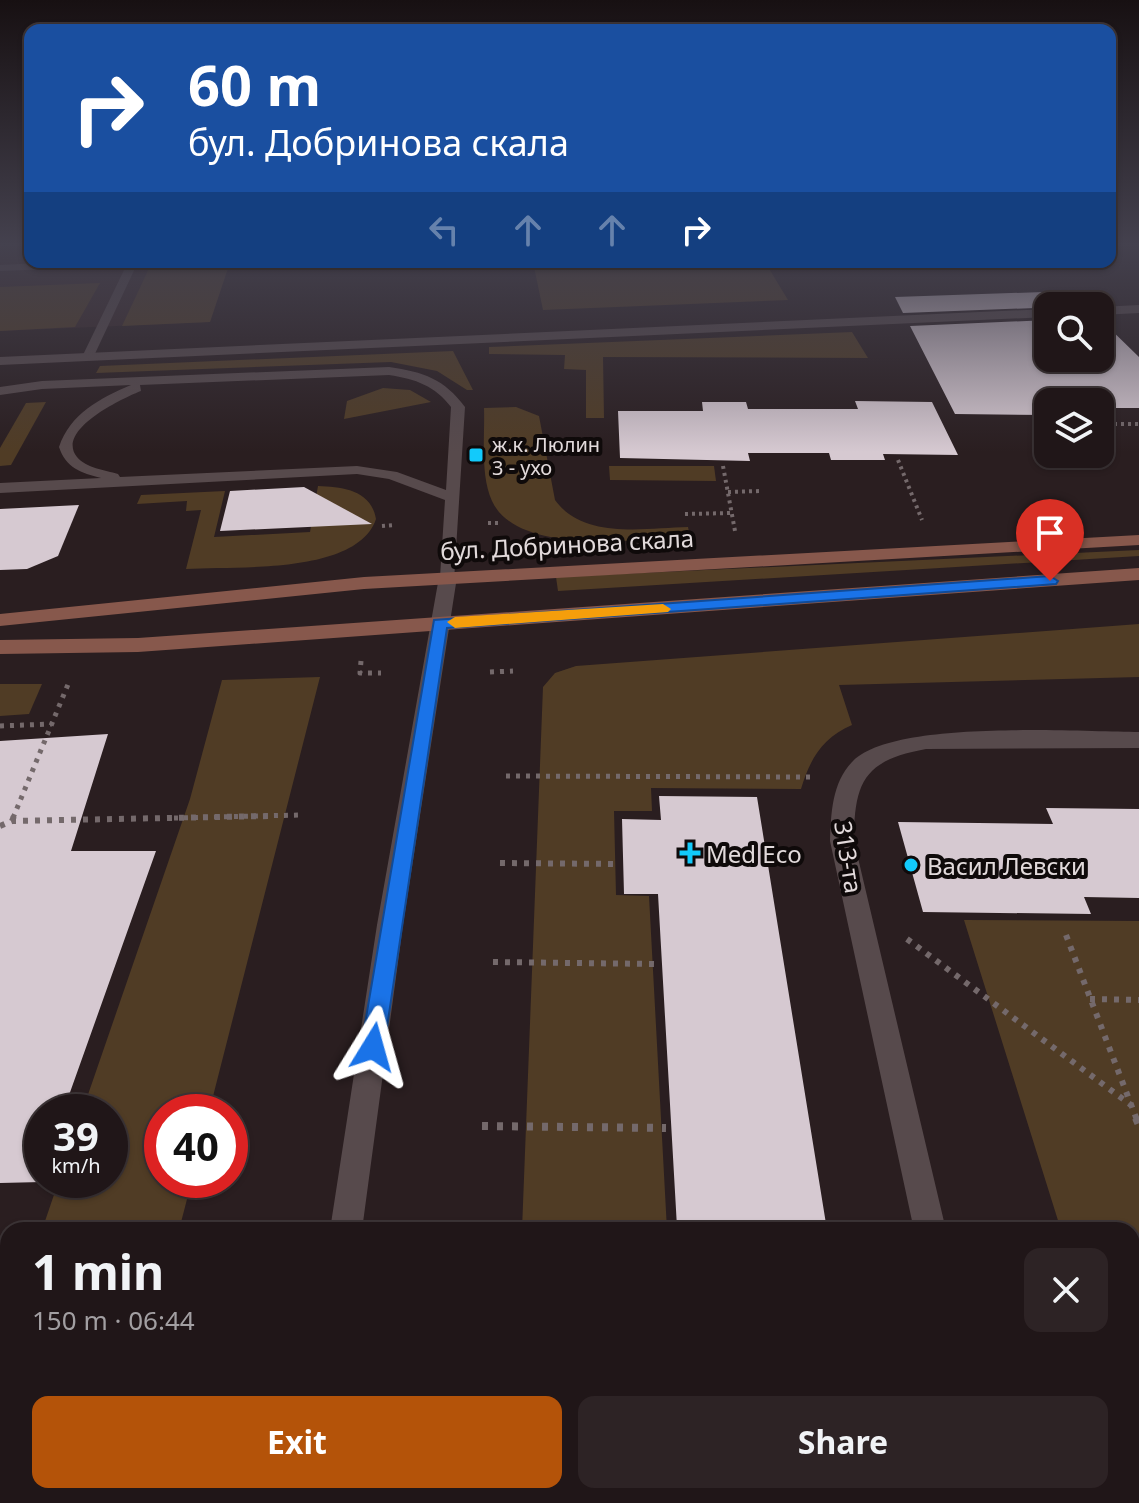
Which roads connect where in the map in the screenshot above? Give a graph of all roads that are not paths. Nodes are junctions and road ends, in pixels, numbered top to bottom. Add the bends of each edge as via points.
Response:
1 (109, 312) edge
2 (1034, 314) edge
3 (88, 357) junction
4 (0, 361) edge
5 (187, 379) junction
6 (0, 391) edge
7 (151, 480) junction
8 (0, 488) edge
9 (453, 498) junction
10 (1139, 540) edge
11 (1139, 574) edge
12 (448, 577) junction
13 (0, 620) edge
14 (440, 623) junction
15 (0, 647) edge
16 (1139, 740) edge
17 (347, 1222) edge
18 (928, 1222) edge

1 - 3 lane
2 - 3 street
3 - 4 street
5 - 6 lane
5 - 7 lane via 142,386 101,402 73,425 68,437 73,460 86,469 126,480
5 - 9 lane via 367,371 427,379 452,396 458,407
7 - 8 lane
7 - 9 lane via 357,470 392,475
9 - 12 lane
10 - 12 main road, бул. Добринова скала
11 - 14 main road
12 - 13 main road, бул. Добринова скала
12 - 14 street
14 - 15 main road via 138,645
14 - 17 street
16 - 18 street, 313-та via 926,741 895,746 869,758 852,777 841,804 842,841

